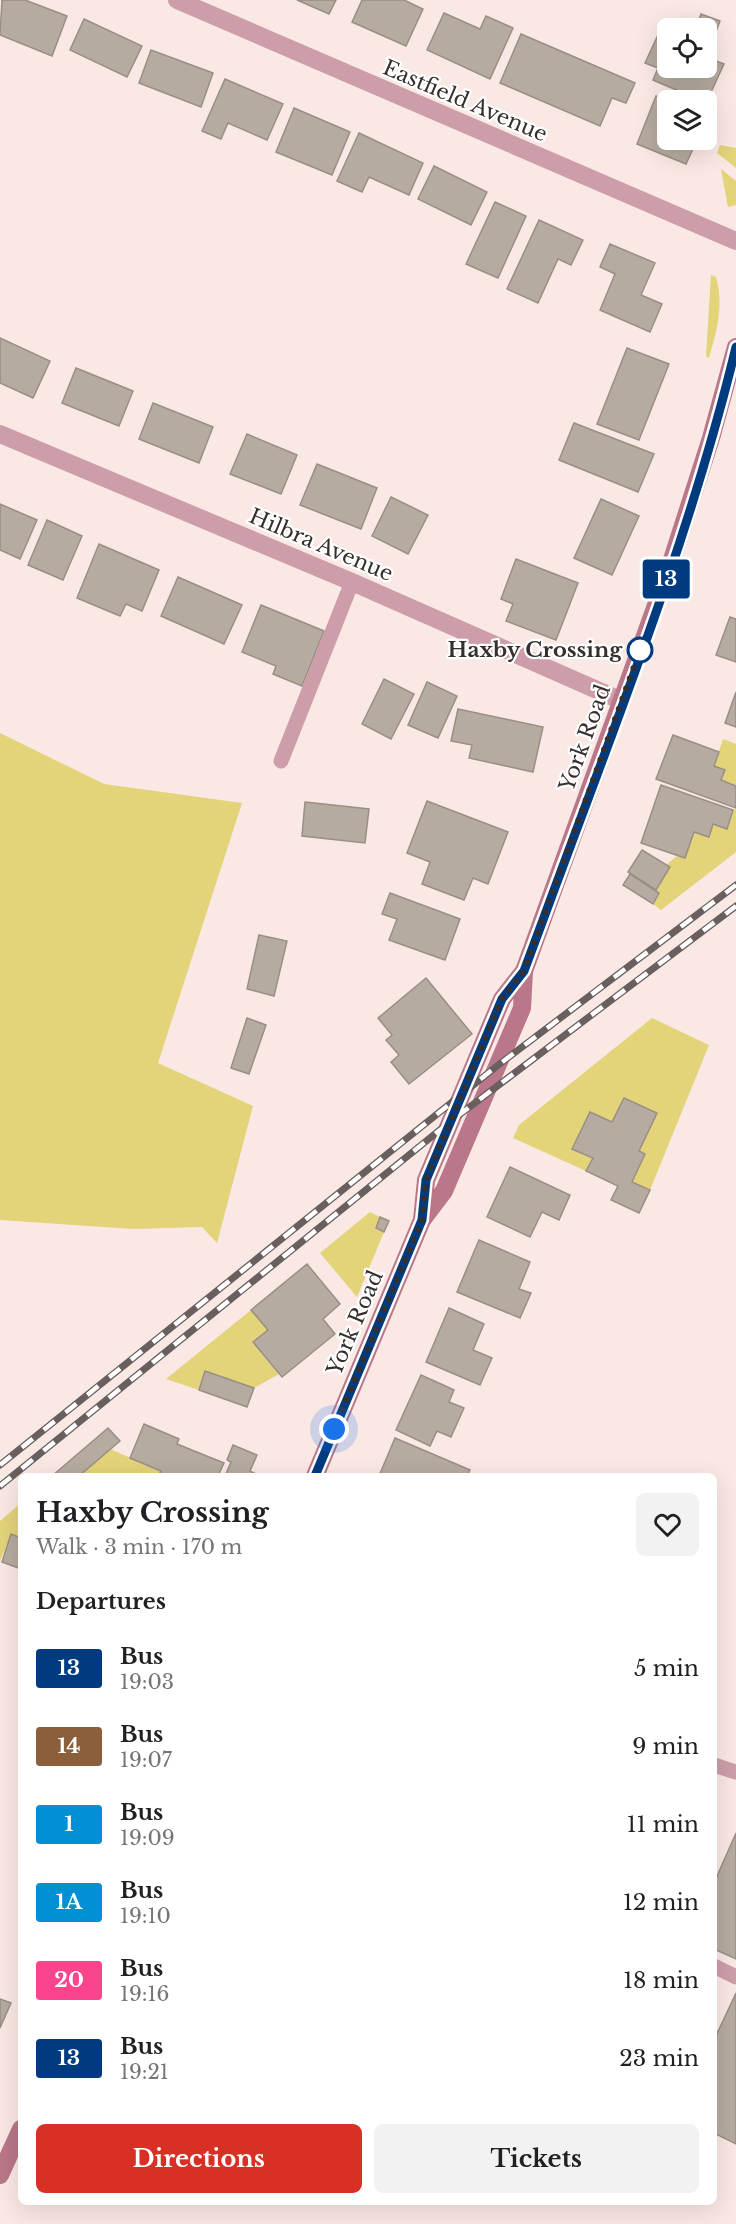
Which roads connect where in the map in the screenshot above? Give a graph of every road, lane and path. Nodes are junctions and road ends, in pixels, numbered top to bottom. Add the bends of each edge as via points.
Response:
1 (177, 0) edge
2 (736, 241) edge
3 (736, 347) edge
4 (0, 435) edge
5 (352, 582) junction
6 (622, 701) junction
7 (281, 761) dead end
8 (316, 1473) edge
9 (717, 1766) edge
10 (736, 1772) edge
11 (717, 1968) edge
12 (736, 1977) edge
13 (18, 2136) edge
14 (0, 2175) edge

1 - 2 street, Eastfield Avenue
3 - 6 street, York Road via 672,561
4 - 5 street, Hilbra Avenue
5 - 6 street, Hilbra Avenue
5 - 7 lane
6 - 8 street, York Road via 524,971 502,999 426,1180 422,1220
9 - 10 lane
11 - 12 lane
13 - 14 street

